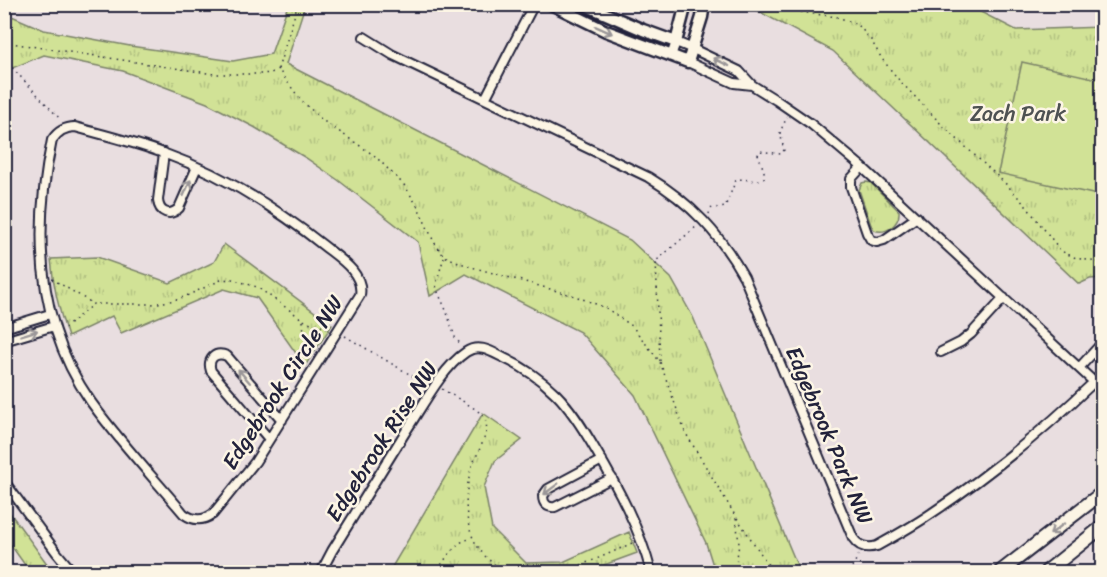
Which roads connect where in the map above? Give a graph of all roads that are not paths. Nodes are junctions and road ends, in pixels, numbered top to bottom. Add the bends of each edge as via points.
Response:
1 (534, 4) edge
2 (551, 4) edge
3 (583, 4) edge
4 (686, 4) edge
5 (704, 4) edge
6 (364, 37) dead end
7 (685, 45) junction
8 (671, 56) junction
9 (688, 62) junction
10 (752, 85) junction
11 (485, 99) junction
12 (164, 153) junction
13 (197, 167) junction
14 (862, 167) junction
15 (917, 218) junction
16 (1004, 298) junction
17 (50, 314) junction
18 (4, 328) edge
19 (55, 329) junction
20 (4, 341) edge
21 (1102, 343) edge
22 (941, 352) dead end
23 (1079, 368) junction
24 (1102, 374) edge
25 (1094, 382) junction
26 (282, 420) junction
27 (270, 439) junction
28 (602, 460) junction
29 (612, 478) junction
30 (4, 481) edge
31 (1102, 493) edge
32 (1102, 527) edge
33 (73, 573) edge
34 (321, 573) edge
35 (651, 573) edge
36 (1000, 573) edge
37 (1046, 573) edge

1 - 11 street
2 -> 8 street
3 - 7 street
4 - 7 street
5 - 7 street via 702,17
6 - 11 street, Edgebrook Park NW
7 - 8 street
7 - 9 street
10 -> 7 street via 739,71
8 - 9 street
9 - 10 street via 734,82
10 - 14 street via 811,124
11 - 25 street, Edgebrook Park NW via 648,177 706,217 744,277 859,545 877,546 966,490 1036,435
12 - 13 street, Edgebrook Circle NW
12 -> 13 street via 158,200 163,212 179,208
12 - 17 street, Edgebrook Circle NW via 75,128 62,129 55,136 42,214 41,249
13 - 26 street, Edgebrook Circle NW via 284,215 357,275 360,295
14 - 15 street
14 - 15 street via 851,179 851,187 871,240 884,240
15 - 16 street
16 - 22 street via 971,334
16 - 23 street
17 - 18 street
17 - 19 street, Edgebrook Circle NW
20 -> 19 street
19 - 27 street, Edgebrook Circle NW via 90,401 190,518 200,520 213,514
21 - 23 street
23 - 25 street
24 - 25 street, Edgebrook Park NW
26 - 27 street, Edgebrook Circle NW
26 -> 27 street via 227,356 211,358 211,371
28 - 29 street, Edgebrook Rise NW
28 -> 29 street via 548,489 544,502 555,507
28 - 34 street, Edgebrook Rise NW via 573,414 541,380 487,349 466,351 434,387
29 - 35 street, Edgebrook Rise NW via 641,538
30 - 33 street
31 -> 36 main road
32 - 37 main road

